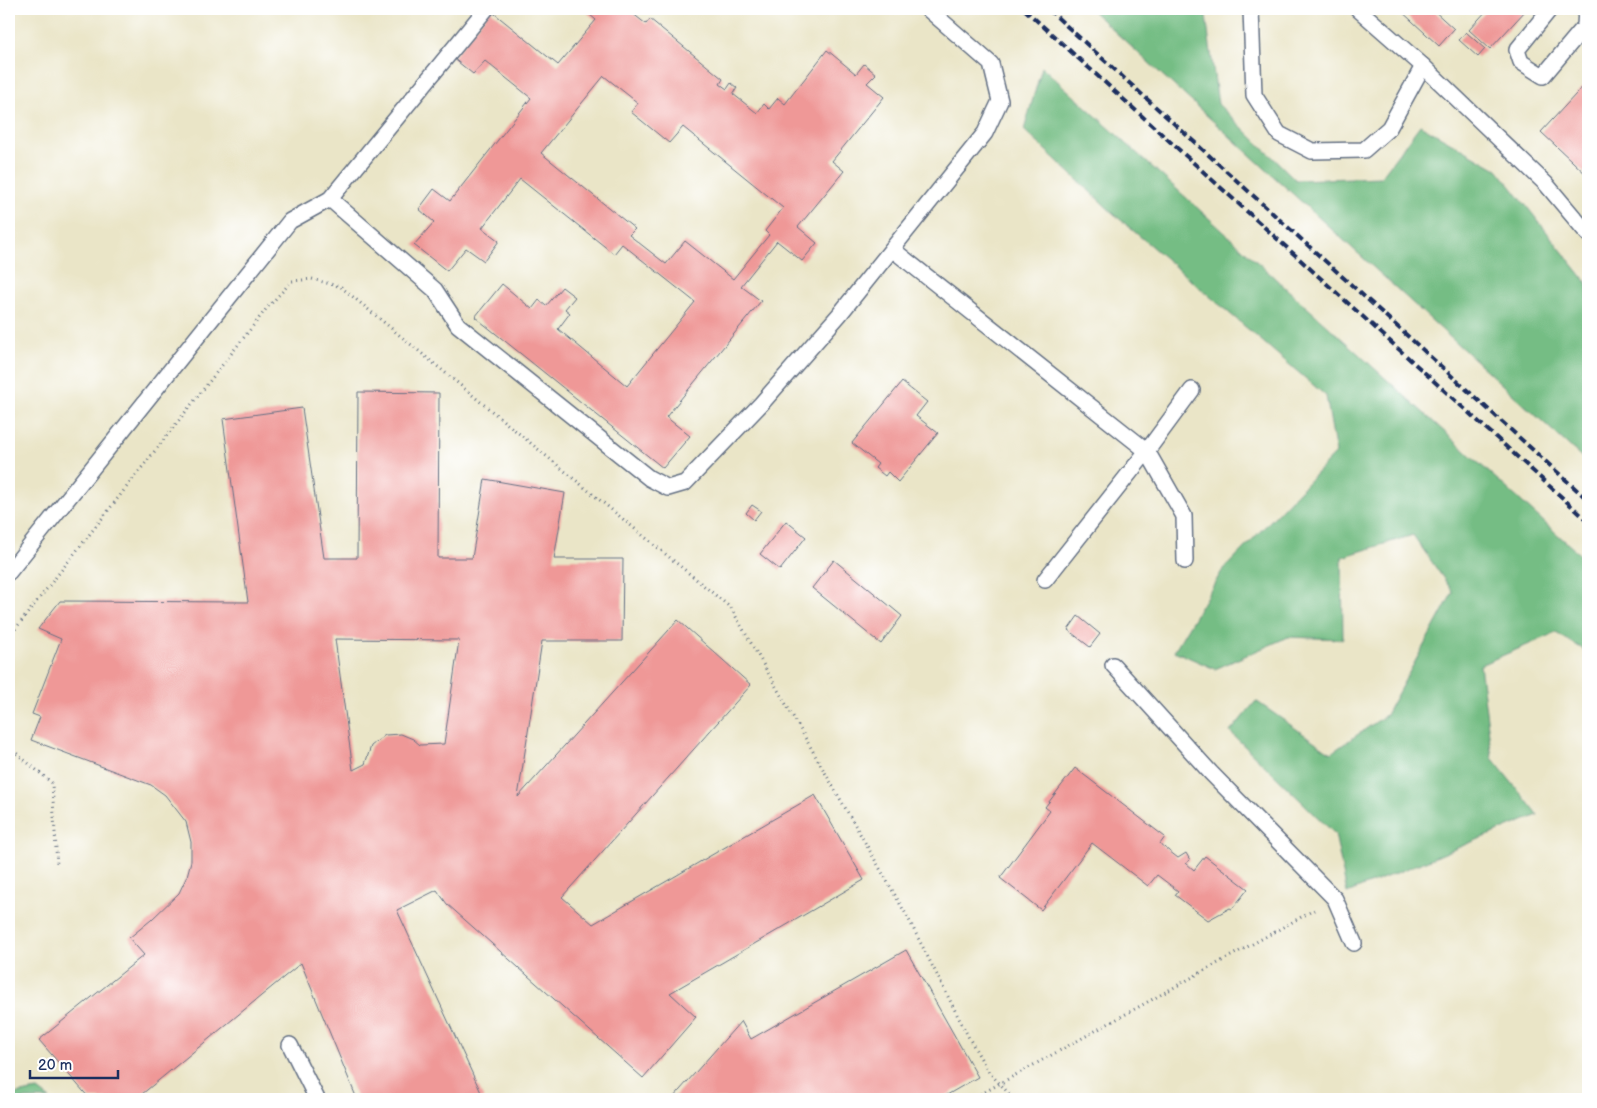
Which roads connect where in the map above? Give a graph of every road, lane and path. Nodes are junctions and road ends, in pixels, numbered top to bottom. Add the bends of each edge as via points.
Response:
1 (486, 9) edge
2 (928, 9) edge
3 (1251, 9) edge
4 (1358, 9) edge
5 (1550, 9) edge
6 (1586, 9) edge
7 (1423, 66) junction
8 (330, 199) junction
9 (1588, 234) edge
10 (892, 249) junction
11 (1192, 390) dead end
12 (1147, 451) junction
13 (1185, 561) dead end
14 (9, 572) edge
15 (1045, 580) dead end
16 (9, 637) edge
17 (1113, 664) dead end
18 (9, 747) edge
19 (57, 866) dead end
20 (1335, 899) junction
21 (1354, 943) dead end
22 (290, 1045) dead end
23 (1000, 1084) junction
24 (317, 1099) edge
25 (972, 1099) edge
26 (1014, 1099) edge
27 (1042, 1099) edge
28 (1063, 1099) edge

1 - 8 lane
2 - 10 lane via 991,64 1000,101 985,133
3 - 7 lane via 1254,95 1279,134 1312,151 1364,150 1389,128
4 - 7 lane
5 - 6 lane via 1517,50 1521,62 1543,76 1584,26
7 - 9 lane via 1546,184
8 - 10 lane via 435,290 458,325 650,478 668,488 685,483 761,404
8 - 14 lane via 290,221
10 - 12 lane
11 - 12 lane
12 - 13 lane via 1184,516
12 - 15 lane
16 - 23 path via 292,280 312,279 341,287 731,608 907,916 968,1038
17 - 20 lane via 1211,773
18 - 19 path via 52,784
20 - 21 lane
20 - 23 path
22 - 24 lane
23 - 25 path
23 - 26 path
27 - 28 path

